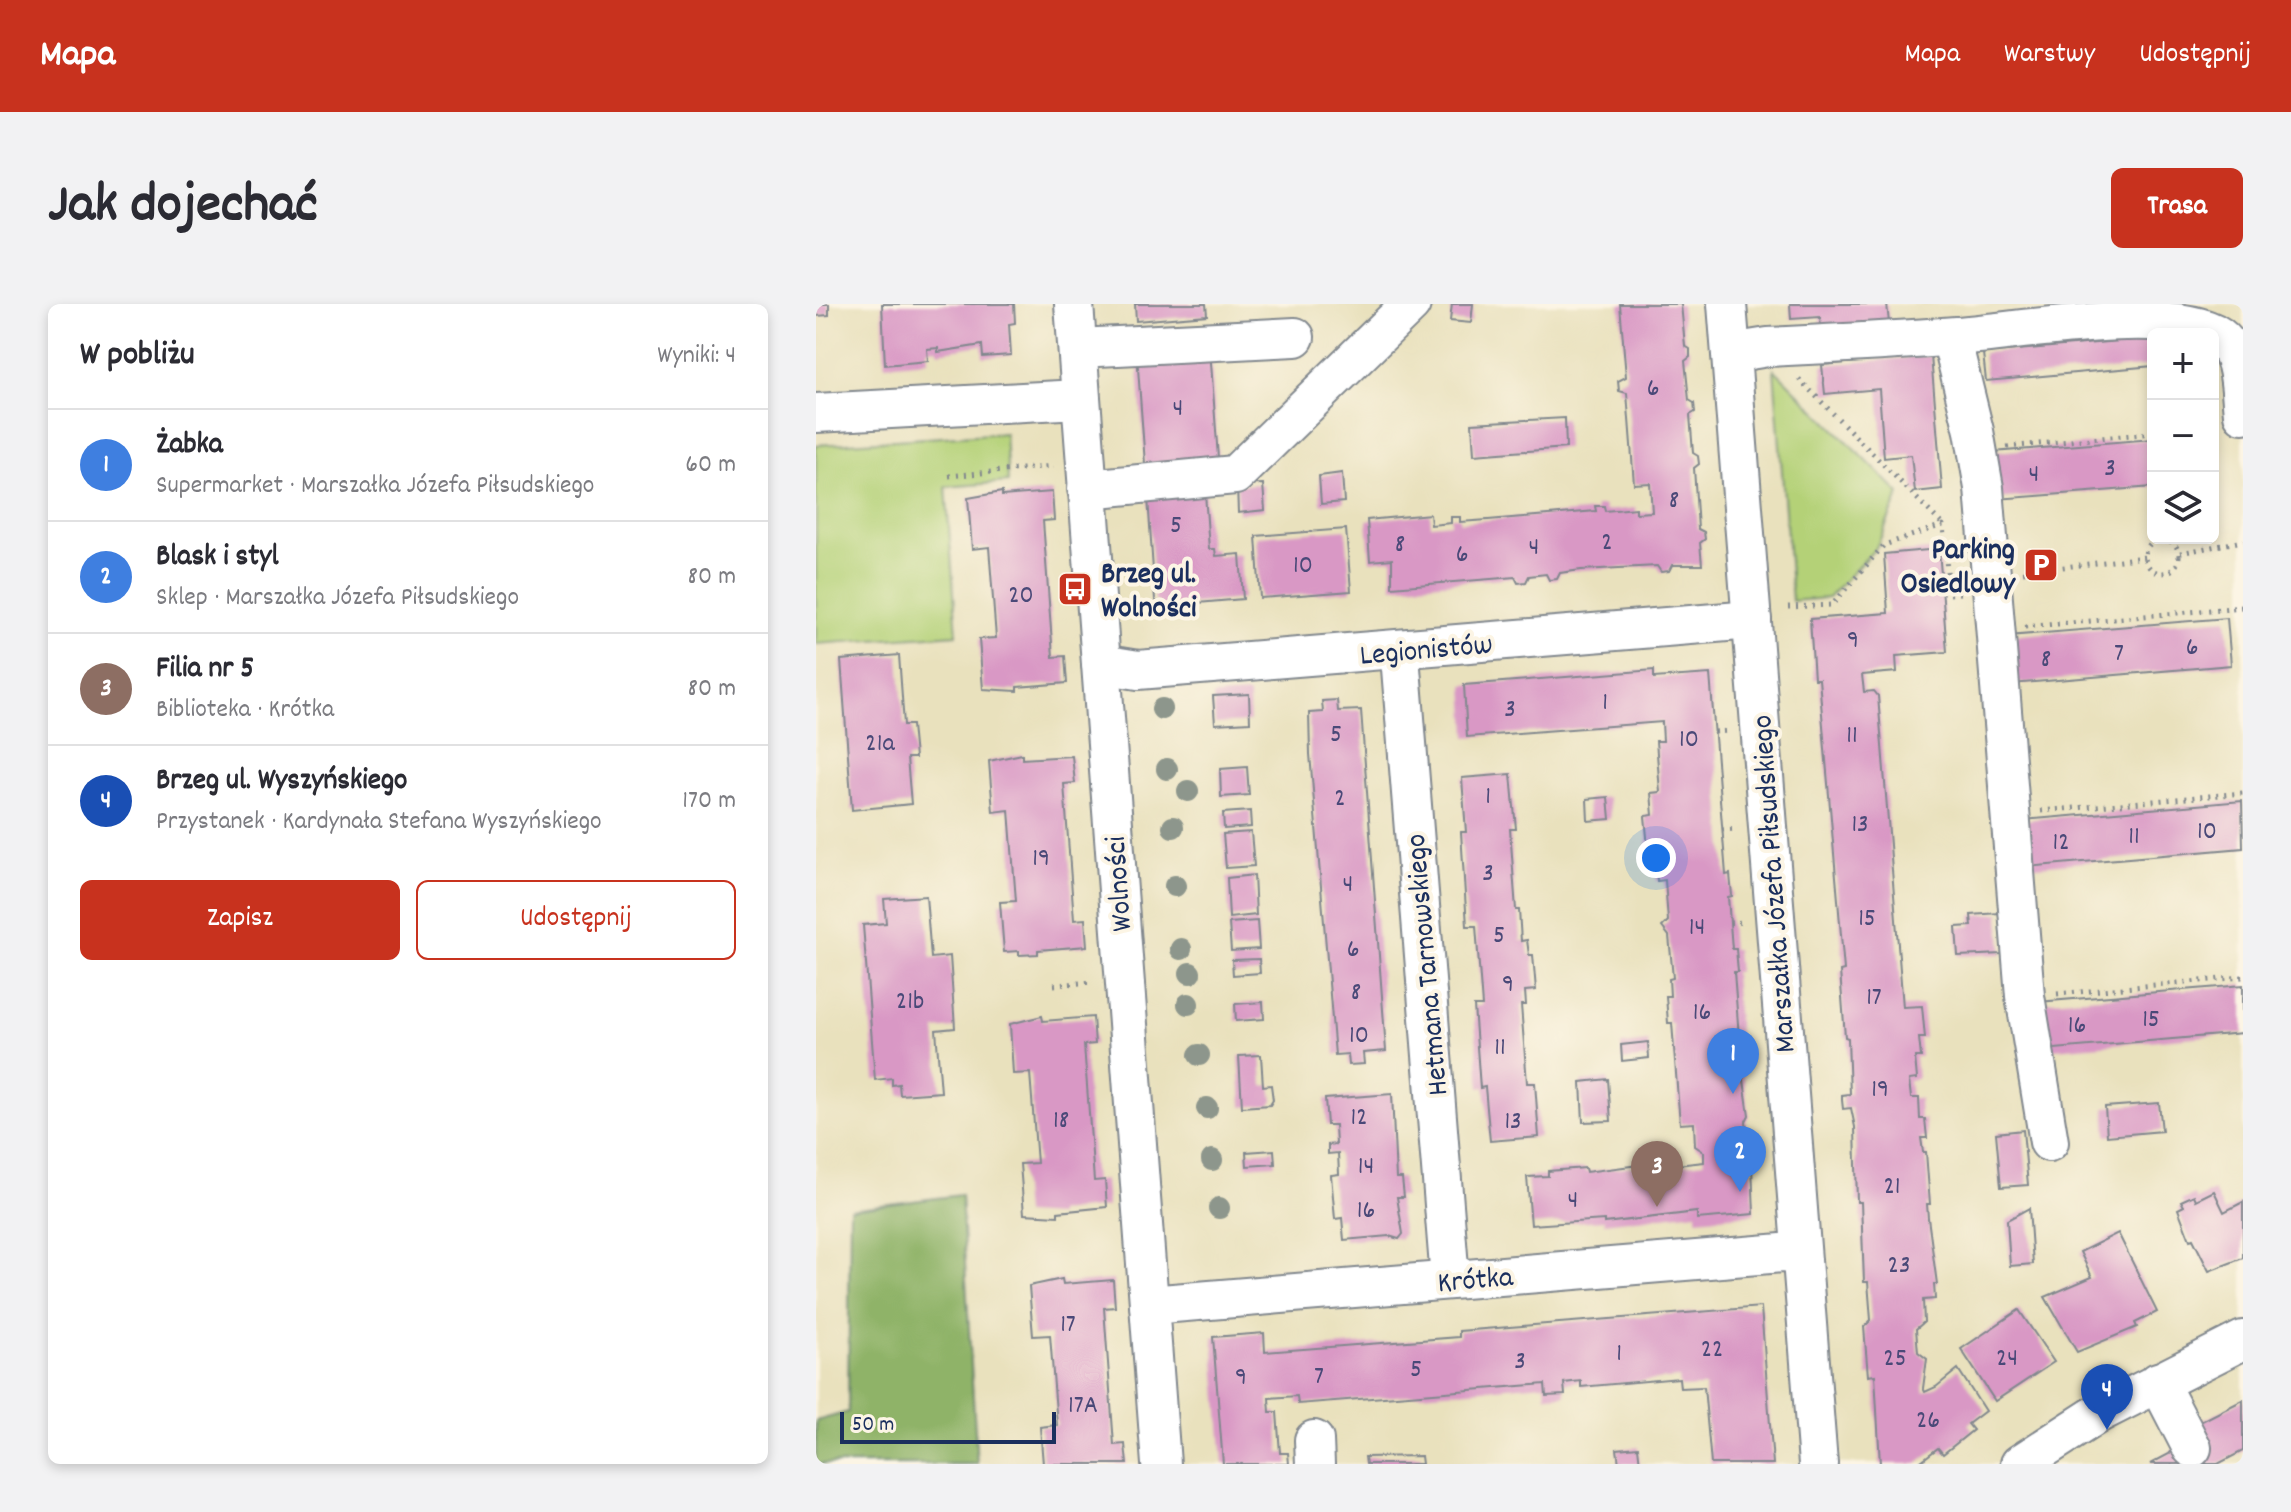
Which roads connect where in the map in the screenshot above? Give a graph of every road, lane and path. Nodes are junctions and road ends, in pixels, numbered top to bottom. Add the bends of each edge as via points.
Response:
1 (1074, 304) edge
2 (1411, 304) edge
3 (1727, 304) edge
4 (2114, 312) edge
5 (1295, 337) dead end
6 (1951, 337) junction
7 (1768, 347) junction
8 (1078, 348) junction
9 (1731, 353) junction
10 (1080, 399) junction
11 (816, 413) edge
12 (2243, 414) edge
13 (2147, 434) edge
14 (1978, 449) junction
15 (1054, 466) dead end
16 (949, 476) dead end
17 (1087, 489) junction
18 (1943, 525) junction
19 (2243, 541) edge
20 (2180, 553) junction
21 (2145, 557) junction
22 (1992, 584) junction
23 (1788, 607) dead end
24 (2243, 607) edge
25 (1752, 620) junction
26 (1995, 630) junction
27 (1396, 650) junction
28 (1101, 664) junction
29 (2243, 793) edge
30 (2011, 813) junction
31 (2243, 977) edge
32 (1093, 982) dead end
33 (1054, 985) dead end
34 (2025, 996) junction
35 (2049, 1142) dead end
36 (1801, 1255) junction
37 (1450, 1280) junction
38 (1149, 1305) junction
39 (2243, 1340) edge
40 (2158, 1382) junction
41 (2192, 1448) dead end
42 (1161, 1464) edge
43 (1818, 1464) edge
44 (2020, 1464) edge

1 - 8 street, Wolności
2 - 17 street via 1235,475
3 - 9 street, Marszałka Józefa Piłsudskiego
4 - 6 street
4 - 12 street via 2186,322 2220,336 2237,363
5 - 8 street
6 - 7 street
6 - 14 street
7 - 9 street
7 - 18 path
8 - 10 street, Wolności
9 - 25 street, Marszałka Józefa Piłsudskiego
10 - 11 street
10 - 17 street, Wolności
13 - 14 path
14 - 22 street
15 - 16 path
17 - 28 street, Wolności
18 - 22 path via 1949,594
18 - 23 path via 1884,545 1832,605
19 - 20 path
20 - 21 path via 2169,539 2159,538
20 - 21 path via 2176,566 2165,574 2156,574
21 - 22 path
22 - 26 street
24 - 26 path
25 - 27 street, Legionistów
25 - 36 street, Marszałka Józefa Piłsudskiego
26 - 30 street
27 - 28 street, Legionistów via 1138,670
27 - 37 street, Hetmana Tarnowskiego
28 - 38 street, Wolności
29 - 30 path
30 - 34 street
31 - 34 path
32 - 33 path
34 - 35 street
36 - 37 street, Krótka
36 - 43 street, Marszałka Józefa Piłsudskiego
37 - 38 street, Krótka
38 - 42 street, Wolności
39 - 40 street
40 - 41 street
40 - 44 street

